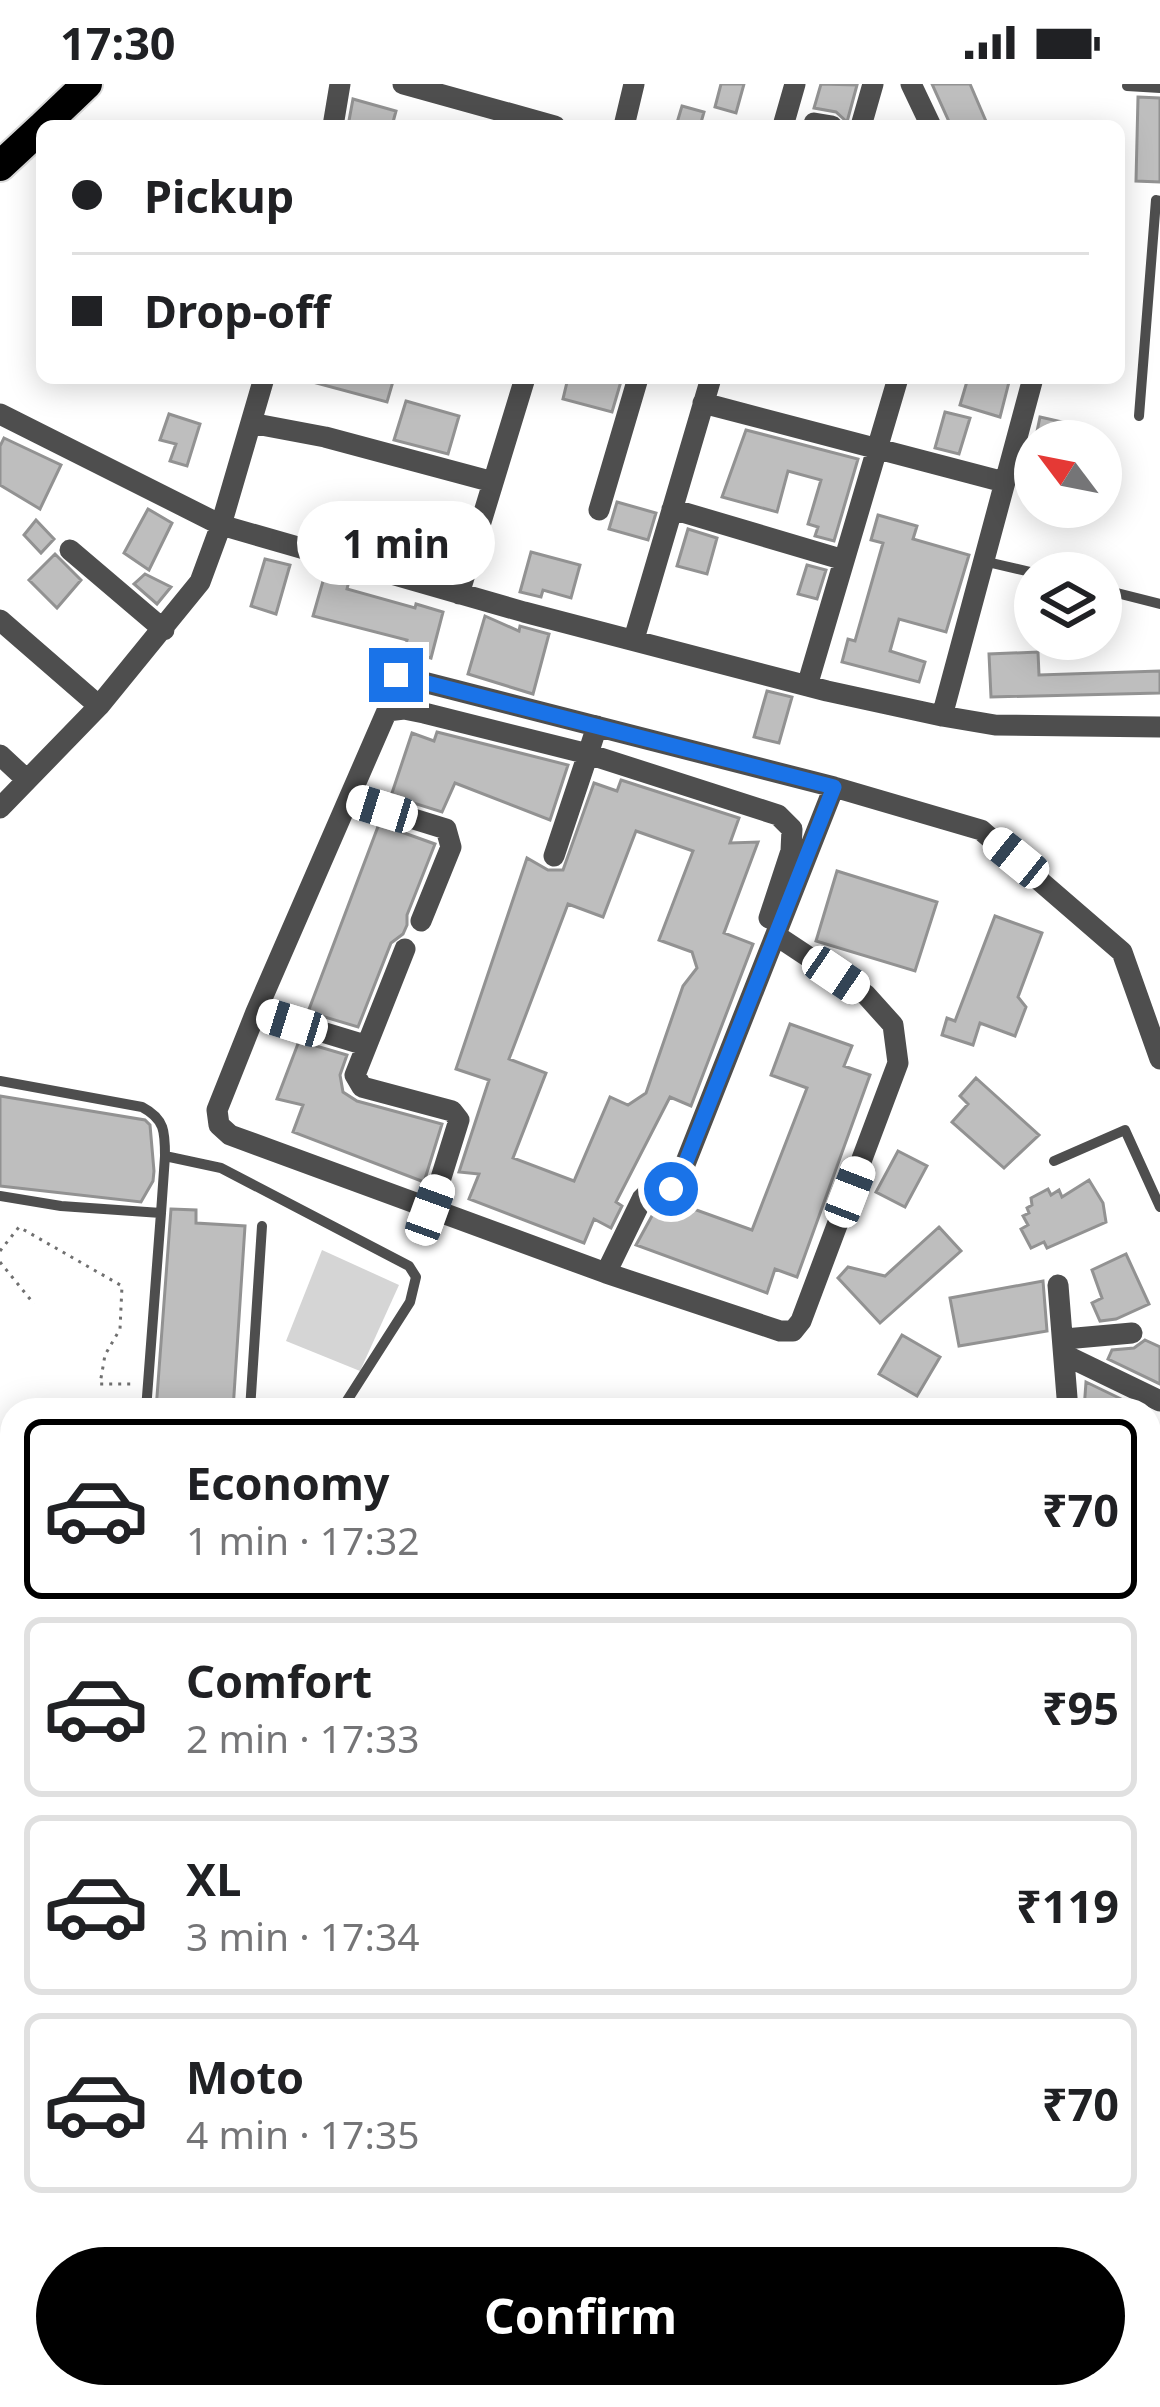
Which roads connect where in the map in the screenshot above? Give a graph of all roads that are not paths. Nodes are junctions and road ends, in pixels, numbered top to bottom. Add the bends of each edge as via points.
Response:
1 (87, 84) edge
2 (340, 84) edge
3 (634, 84) edge
4 (795, 84) edge
5 (873, 84) edge
6 (911, 84) edge
7 (407, 85) edge
8 (1126, 86) edge
9 (1160, 88) edge
10 (48, 120) edge
11 (334, 120) edge
12 (533, 120) edge
13 (625, 120) edge
14 (785, 120) edge
15 (863, 120) edge
16 (928, 120) edge
17 (36, 132) edge
18 (0, 166) edge
19 (1160, 201) edge
20 (262, 384) edge
21 (522, 384) edge
22 (636, 384) edge
23 (709, 384) edge
24 (896, 384) edge
25 (1031, 384) edge
26 (703, 403) junction
27 (0, 414) edge
28 (1138, 416) dead end
29 (251, 423) junction
30 (878, 447) junction
31 (493, 482) junction
32 (1004, 482) junction
33 (672, 509) junction
34 (599, 510) dead end
35 (221, 525) junction
36 (70, 550) dead end
37 (844, 560) junction
38 (983, 561) junction
39 (1014, 568) edge
40 (459, 594) junction
41 (1122, 595) edge
42 (1160, 604) edge
43 (0, 620) edge
44 (164, 630) junction
45 (634, 639) junction
46 (396, 675) dead end
47 (807, 686) junction
48 (99, 706) junction
49 (942, 716) junction
50 (596, 726) junction
51 (1160, 727) edge
52 (588, 754) junction
53 (0, 755) edge
54 (27, 780) junction
55 (834, 787) junction
56 (349, 799) junction
57 (0, 808) edge
58 (554, 856) dead end
59 (421, 921) dead end
60 (777, 936) junction
61 (405, 949) dead end
62 (256, 1012) junction
63 (732, 1017) dead end
64 (365, 1045) junction
65 (1160, 1059) edge
66 (0, 1081) edge
67 (165, 1156) junction
68 (1054, 1161) dead end
69 (0, 1196) edge
70 (1160, 1207) edge
71 (430, 1210) junction
72 (160, 1213) junction
73 (262, 1226) dead end
74 (606, 1273) junction
75 (1058, 1286) dead end
76 (1132, 1333) dead end
77 (1065, 1347) junction
78 (147, 1398) edge
79 (251, 1398) edge
80 (349, 1398) edge
81 (1067, 1398) edge
82 (1155, 1398) edge

1 - 10 main road
2 - 11 street
3 - 13 street
4 - 14 street
5 - 15 street
6 - 16 street
7 - 12 street
8 - 9 lane
17 - 18 main road
19 - 28 lane
20 - 29 street
21 - 31 street
22 - 34 street
23 - 26 street
24 - 30 street
25 - 32 street
26 - 30 street
26 - 33 street
27 - 35 street
29 - 31 street
29 - 35 street
30 - 32 street
30 - 37 street
31 - 40 street
32 - 38 street
33 - 37 street
33 - 45 street
35 - 40 street
35 - 44 street via 200,583
36 - 44 street
37 - 47 street
38 - 39 lane
38 - 49 street
40 - 45 street
41 - 42 lane
43 - 48 street
44 - 48 street
45 - 47 street
46 - 50 street
47 - 49 street
48 - 54 street
49 - 51 street via 995,725
50 - 52 street
50 - 55 street
52 - 56 street via 387,711
52 - 58 street
52 - 63 street via 778,815 792,829
53 - 54 street
54 - 57 street
55 - 60 street
55 - 65 street via 981,830 1050,886 1122,952
56 - 59 street via 446,830 451,848
56 - 62 street
60 - 74 street via 678,1182 642,1199
60 - 74 street via 866,995 893,1025 898,1063 801,1321 780,1331
61 - 64 street
62 - 64 street
62 - 71 street via 217,1111 219,1125
64 - 71 street via 357,1083 452,1111 459,1120
66 - 67 lane via 142,1107 164,1125
67 - 72 lane
67 - 80 lane via 221,1168 409,1266 416,1277 410,1302
68 - 70 lane via 1125,1130
69 - 72 lane
71 - 74 street
72 - 78 lane
73 - 79 lane
75 - 77 street
76 - 77 street
77 - 81 street
77 - 82 street

